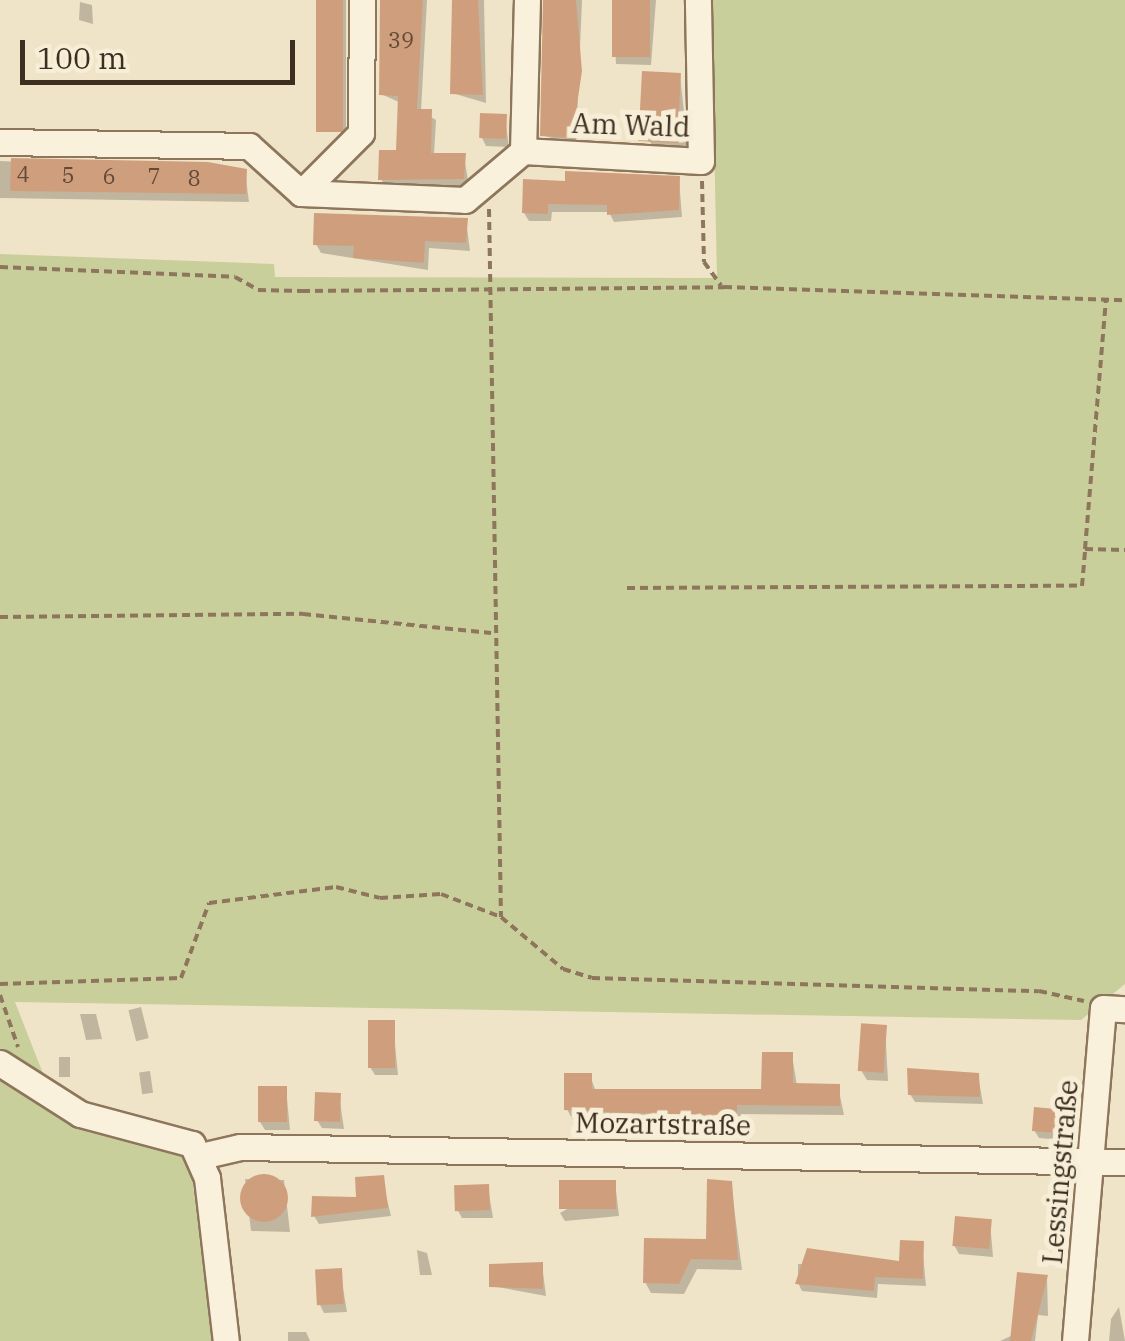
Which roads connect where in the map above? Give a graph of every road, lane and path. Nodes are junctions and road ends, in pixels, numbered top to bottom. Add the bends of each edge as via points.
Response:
1 (362, 0) edge
2 (527, 0) edge
3 (698, 0) edge
4 (0, 142) edge
5 (522, 151) junction
6 (701, 161) junction
7 (300, 192) junction
8 (474, 196) junction
9 (0, 267) edge
10 (494, 286) junction
11 (724, 287) junction
12 (1106, 300) junction
13 (1125, 300) edge
14 (1085, 548) junction
15 (1125, 550) edge
16 (627, 588) dead end
17 (0, 618) edge
18 (491, 633) junction
19 (502, 917) junction
20 (0, 984) edge
21 (0, 995) edge
22 (1114, 1008) edge
23 (7, 1067) edge
24 (201, 1156) junction
25 (1092, 1162) junction
26 (1125, 1162) edge
27 (226, 1341) edge
28 (1076, 1341) edge

1 - 7 street via 362,134
2 - 5 street
3 - 6 street, Am Wald
4 - 7 street via 249,146
5 - 6 street, Am Wald
5 - 8 street
6 - 11 path via 704,262
7 - 8 street
8 - 10 path via 493,212
9 - 10 path via 235,276 258,290
10 - 11 path
10 - 18 path
11 - 12 path
12 - 13 path
12 - 14 path
14 - 15 path
14 - 16 path via 1082,586
17 - 18 path via 303,614
18 - 19 path
19 - 20 path via 441,894 380,898 336,887 228,895 198,921 194,965 181,978
19 - 22 path via 563,969 592,978 1039,991
21 - 23 path via 18,1046
22 - 25 street, Lessingstraße
23 - 24 street via 80,1114 178,1139
24 - 25 street, Mozartstraße via 240,1146
24 - 27 street
25 - 26 street, Mozartstraße
25 - 28 street, Lessingstraße

